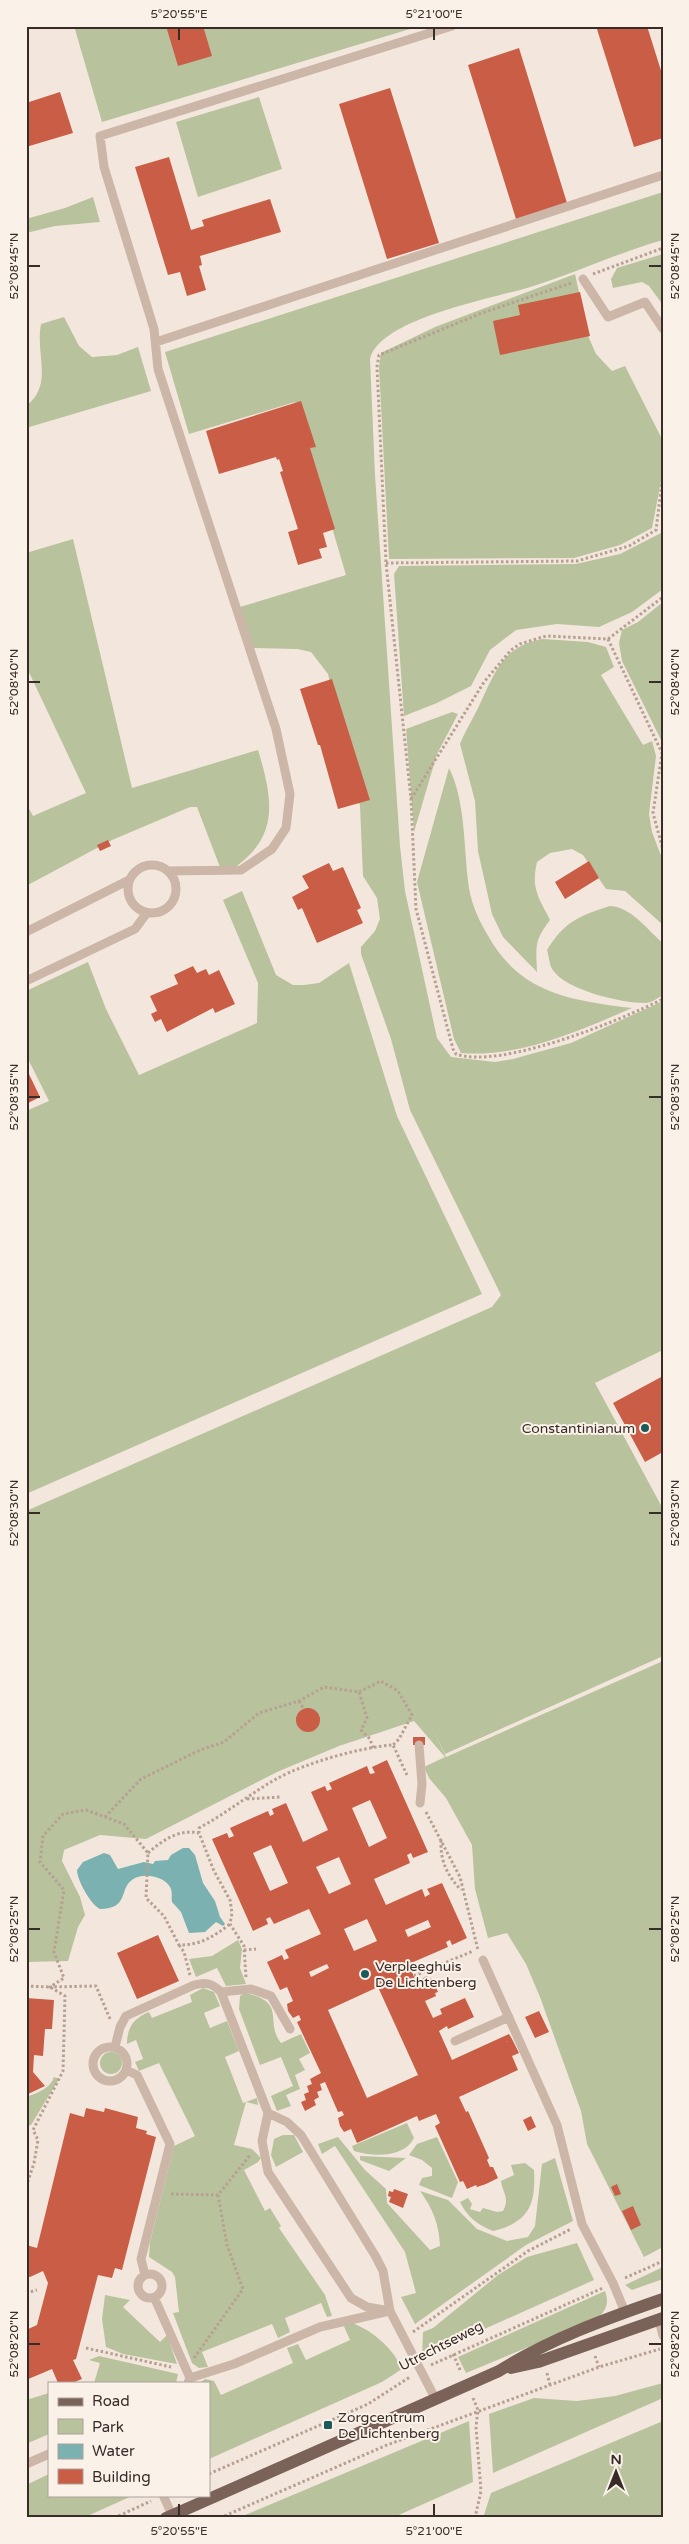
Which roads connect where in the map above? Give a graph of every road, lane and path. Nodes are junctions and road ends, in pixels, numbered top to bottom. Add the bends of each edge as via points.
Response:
1 (452, 26) edge
2 (663, 175) edge
3 (663, 248) edge
4 (583, 278) junction
5 (663, 329) edge
6 (156, 342) junction
7 (663, 474) edge
8 (663, 529) edge
9 (656, 530) junction
10 (386, 563) junction
11 (663, 597) edge
12 (608, 638) junction
13 (411, 799) junction
14 (663, 850) edge
15 (168, 871) junction
16 (129, 880) junction
17 (146, 914) junction
18 (26, 932) edge
19 (26, 981) edge
20 (663, 999) edge
21 (359, 1692) junction
22 (299, 1701) junction
23 (303, 1708) dead end
24 (393, 1745) junction
25 (419, 1745) dead end
26 (373, 1748) junction
27 (409, 1778) dead end
28 (281, 1797) dead end
29 (246, 1799) junction
30 (420, 1803) joint
31 (105, 1817) junction
32 (199, 1833) junction
33 (441, 1839) junction
34 (148, 1853) junction
35 (461, 1890) junction
36 (230, 1924) junction
37 (179, 1945) junction
38 (256, 1949) dead end
39 (477, 1949) junction
40 (244, 1950) junction
41 (483, 1960) joint
42 (414, 1976) dead end
43 (194, 1985) junction
44 (26, 1986) edge
45 (50, 1987) junction
46 (250, 1989) junction
47 (222, 1992) junction
48 (509, 2017) junction
49 (120, 2027) junction
50 (290, 2029) dead end
51 (455, 2041) dead end
52 (115, 2047) junction
53 (126, 2070) junction
54 (268, 2113) junction
55 (26, 2130) edge
56 (33, 2130) junction
57 (263, 2154) junction
58 (26, 2187) edge
59 (157, 2194) junction
60 (218, 2195) junction
61 (582, 2224) junction
62 (663, 2261) edge
63 (145, 2275) junction
64 (613, 2283) junction
65 (37, 2290) dead end
66 (26, 2293) edge
67 (154, 2297) junction
68 (658, 2301) edge
69 (390, 2311) junction
70 (625, 2312) junction
71 (661, 2319) edge
72 (663, 2336) edge
73 (405, 2338) junction
74 (86, 2348) dead end
75 (663, 2348) edge
76 (594, 2356) dead end
77 (599, 2367) junction
78 (186, 2369) junction
79 (422, 2369) junction
80 (499, 2371) junction
81 (547, 2373) dead end
82 (189, 2380) edge
83 (550, 2385) junction
84 (435, 2398) junction
85 (478, 2410) junction
86 (48, 2454) edge
87 (26, 2464) edge
88 (210, 2474) edge
89 (161, 2496) edge
90 (163, 2496) edge
91 (169, 2516) edge
92 (114, 2518) edge
93 (220, 2518) edge
94 (475, 2518) edge

1 - 6 lane via 100,136 104,168 134,259
2 - 6 lane
3 - 4 path
4 - 5 lane via 608,317 645,302
4 - 10 path via 379,354
6 - 15 lane via 158,369 276,729 290,794 286,828 272,850 241,870
7 - 9 path
8 - 9 path
9 - 10 path via 629,546 577,561
10 - 13 path
11 - 12 path
12 - 13 path via 546,636 510,650 484,682
12 - 14 path via 662,754 653,813
13 - 20 path via 416,909 456,1054 468,1058 497,1058 553,1043
15 - 16 lane via 151,864 138,869
15 - 17 lane via 175,878 177,892 172,905 160,913
16 - 17 lane via 130,901
16 - 18 lane
17 - 19 lane via 136,929
21 - 22 path via 324,1687
21 - 24 path via 381,1681 398,1691 412,1715
21 - 26 path via 367,1718 361,1730
22 - 23 path
22 - 31 path via 259,1713 224,1742 141,1779
24 - 26 path
24 - 27 path
25 - 30 lane
26 - 29 path via 302,1768 280,1777
28 - 29 path
29 - 32 path via 199,1828
30 - 33 path
31 - 34 path via 124,1824
31 - 45 path via 86,1810 63,1814 43,1836 40,1862 64,1890 54,1952 64,1978
32 - 34 path via 178,1834 165,1839
32 - 36 path via 214,1872 230,1900
33 - 35 path via 460,1877
33 - 35 path via 441,1863
34 - 37 path via 146,1898 164,1916
35 - 39 path
36 - 37 path via 204,1942
36 - 40 path
37 - 43 path
38 - 40 path
39 - 41 path
39 - 42 path
40 - 46 path via 245,1973
41 - 48 lane
43 - 47 lane via 206,1982
43 - 49 lane via 126,2016
44 - 45 path
45 - 49 path via 96,1986 111,2021
45 - 56 path via 65,1996 64,2071
46 - 47 lane
46 - 50 lane via 271,1996
47 - 54 lane
48 - 51 lane
48 - 61 lane via 556,2125
49 - 52 lane
52 - 53 lane via 126,2056
52 - 53 lane via 96,2052 94,2072 104,2081 111,2082 118,2080
53 - 59 lane via 138,2075 170,2144
54 - 57 lane via 262,2141
54 - 69 lane via 287,2122 301,2135 376,2257 385,2280
55 - 56 path
56 - 58 path via 38,2140
57 - 60 path via 250,2154
57 - 69 lane via 268,2172 351,2298 368,2307
59 - 60 path
59 - 63 lane via 141,2259
60 - 78 path via 227,2245 243,2289
61 - 64 lane
61 - 73 path via 528,2251
62 - 64 path, Utrechtseweg
63 - 67 lane via 138,2288 144,2296
63 - 67 lane via 156,2276 161,2284 161,2290
64 - 70 lane
64 - 79 path, Utrechtseweg
65 - 66 path
67 - 78 lane
68 - 70 main road
68 - 71 main road
69 - 73 lane
69 - 82 lane via 320,2327
70 - 80 main road via 536,2348
71 - 72 lane
71 - 80 main road via 538,2362
73 - 79 lane
74 - 78 path
75 - 77 path
76 - 77 path
77 - 83 path
78 - 82 lane
79 - 84 lane
79 - 88 path, Utrechtseweg via 368,2404
80 - 84 main road
81 - 83 path
83 - 85 path
84 - 91 main road
85 - 93 path via 387,2445
85 - 94 path via 476,2428 481,2491
86 - 87 lane
89 - 92 path
90 - 91 lane

